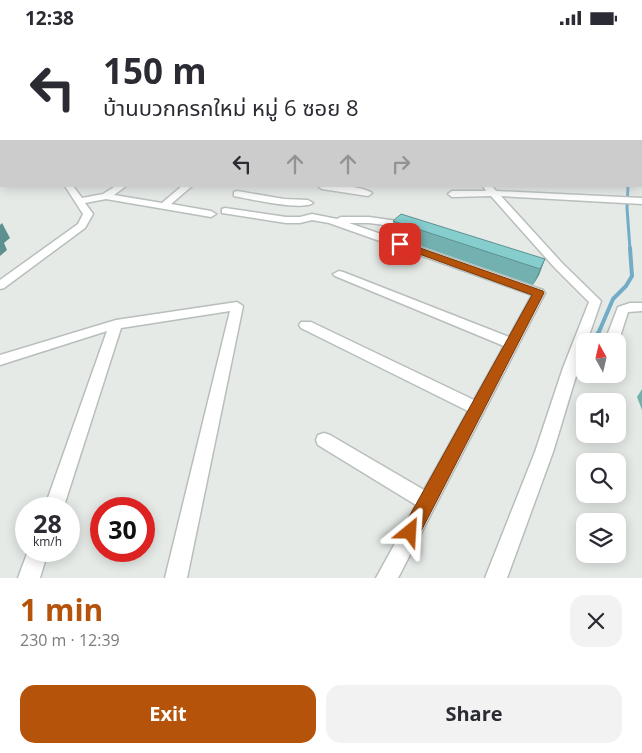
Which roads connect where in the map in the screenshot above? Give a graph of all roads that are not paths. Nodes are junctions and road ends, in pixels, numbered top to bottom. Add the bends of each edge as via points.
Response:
1 (70, 187) edge
2 (120, 187) edge
3 (187, 187) edge
4 (258, 187) edge
5 (316, 187) edge
6 (329, 187) edge
7 (559, 187) edge
8 (490, 189) edge
9 (368, 193) dead end
10 (237, 194) dead end
11 (452, 194) dead end
12 (106, 196) junction
13 (252, 197) junction
14 (567, 197) junction
15 (80, 201) junction
16 (641, 201) edge
17 (308, 203) junction
18 (164, 206) junction
19 (225, 211) dead end
20 (211, 214) dead end
21 (312, 217) junction
22 (331, 220) junction
23 (417, 226) edge
24 (339, 274) dead end
25 (0, 285) edge
26 (642, 307) edge
27 (116, 324) junction
28 (306, 325) dead end
29 (615, 333) edge
30 (510, 343) junction
31 (0, 360) edge
32 (570, 368) junction
33 (576, 370) edge
34 (476, 408) junction
35 (324, 439) dead end
36 (57, 497) edge
37 (426, 501) junction
38 (34, 562) edge
39 (29, 578) edge
40 (176, 578) edge
41 (387, 578) edge
42 (496, 578) edge

1 - 15 street
2 - 12 street
3 - 18 street
4 - 13 street
5 - 17 street
6 - 9 street
7 - 14 street
8 - 11 street
8 - 14 street
8 - 32 street via 551,265 595,301
10 - 13 street
12 - 15 street
12 - 18 street
13 - 17 street
14 - 16 street
15 - 25 street via 88,214 82,226
17 - 21 street via 315,205
18 - 20 street
19 - 21 street via 300,220
21 - 22 street
22 - 23 street via 370,220
22 - 30 street via 539,293
24 - 30 street
26 - 29 street via 622,310
27 - 31 street
27 - 36 street
27 - 40 street via 237,306
28 - 34 street
30 - 34 street
32 - 33 street
32 - 42 street via 544,452
34 - 37 street
35 - 37 street
37 - 41 street
38 - 39 street

